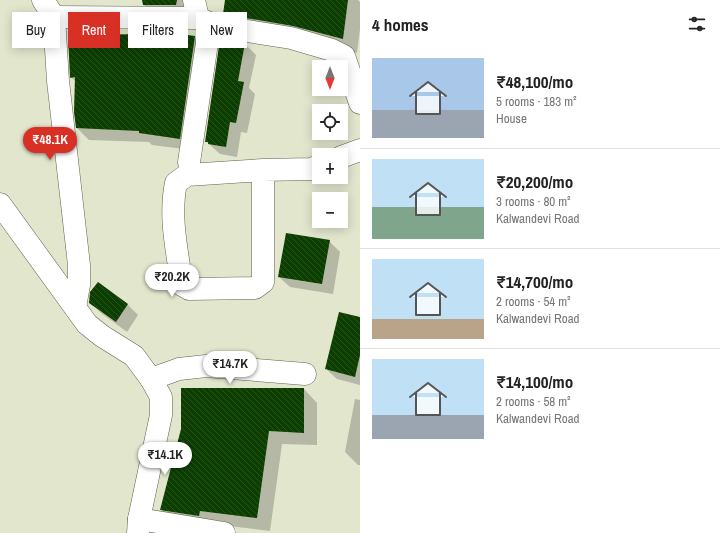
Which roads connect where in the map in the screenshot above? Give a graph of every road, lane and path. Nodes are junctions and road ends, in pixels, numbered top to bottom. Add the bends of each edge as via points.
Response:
1 (48, 8) edge
2 (127, 9) edge
3 (196, 14) edge
4 (247, 31) edge
5 (198, 48) edge
6 (360, 103) edge
7 (360, 150) edge
8 (348, 154) edge
9 (190, 162) dead end
10 (312, 169) edge
11 (263, 170) junction
12 (0, 204) edge
13 (76, 307) junction
14 (305, 374) dead end
15 (151, 379) junction
16 (138, 526) edge
17 (224, 533) edge

1 - 2 street
1 - 13 street via 79,265
2 - 3 street
4 - 6 street via 291,38 344,56
5 - 9 street
7 - 8 street
10 - 11 street
11 - 11 street via 188,175 176,183 173,196 174,232 182,285 189,289 255,288 262,282
12 - 13 street
13 - 15 street via 87,324 134,356
14 - 15 street via 206,366 179,369
15 - 16 street via 161,397 161,415
16 - 17 street

